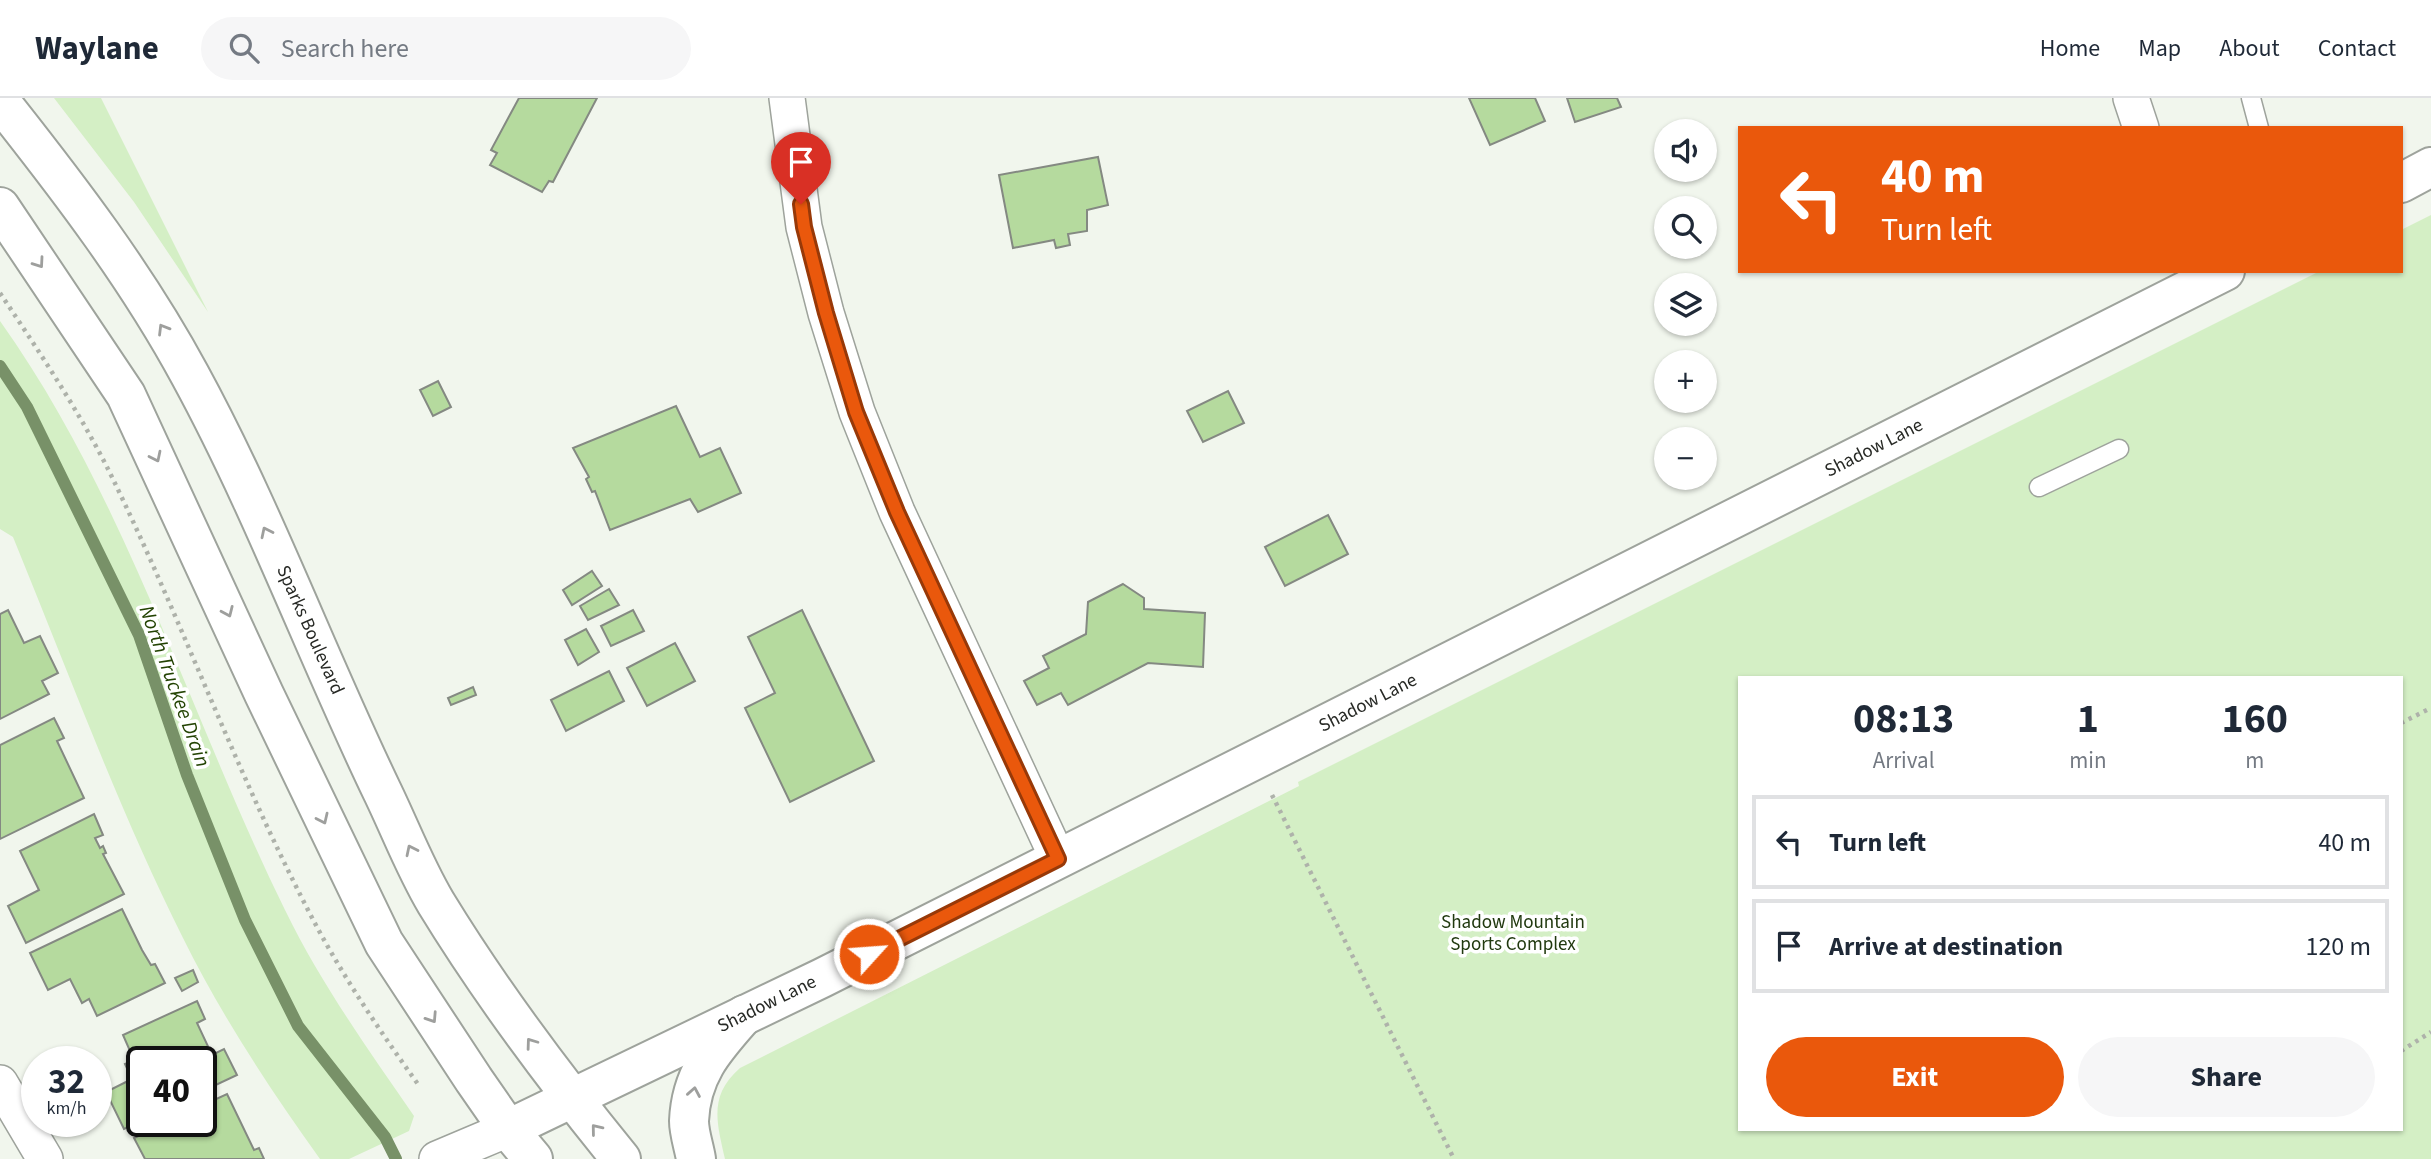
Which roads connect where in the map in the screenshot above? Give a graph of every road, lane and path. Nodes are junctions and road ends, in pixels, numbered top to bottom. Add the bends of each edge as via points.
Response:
1 (787, 98) edge
2 (2131, 98) edge
3 (2251, 98) edge
4 (0, 101) edge
5 (2140, 126) edge
6 (2258, 126) edge
7 (2431, 167) edge
8 (2403, 182) edge
9 (0, 207) edge
10 (2217, 273) edge
11 (2187, 280) edge
12 (0, 293) edge
13 (2119, 449) dead end
14 (2039, 487) dead end
15 (2431, 708) edge
16 (2403, 722) edge
17 (1272, 795) dead end
18 (1058, 859) junction
19 (744, 1015) junction
20 (2431, 1032) edge
21 (2403, 1050) edge
22 (0, 1083) edge
23 (420, 1087) dead end
24 (571, 1098) junction
25 (508, 1129) junction
26 (45, 1159) edge
27 (437, 1159) edge
28 (533, 1159) edge
29 (621, 1159) edge
30 (696, 1159) edge
31 (1454, 1159) edge

1 - 18 street via 804,227 856,412 897,512
2 - 5 street
3 - 6 lane
24 -> 4 main road, Sparks Boulevard via 435,900 190,375 133,278
7 - 8 main road
9 -> 25 main road via 126,395 384,943
10 - 11 main road, Shadow Lane
11 - 18 main road, Shadow Lane
12 - 23 path via 52,370 107,467 308,910 372,1019
13 - 14 lane
15 - 16 path
17 - 31 path
18 - 19 main road, Shadow Lane
19 - 24 main road, Shadow Lane
30 -> 19 main road via 689,1122 696,1080 709,1054
20 - 21 path
22 - 26 street
24 - 25 main road, Shadow Lane
29 -> 24 main road, Sparks Boulevard
25 - 27 street
25 - 28 main road

